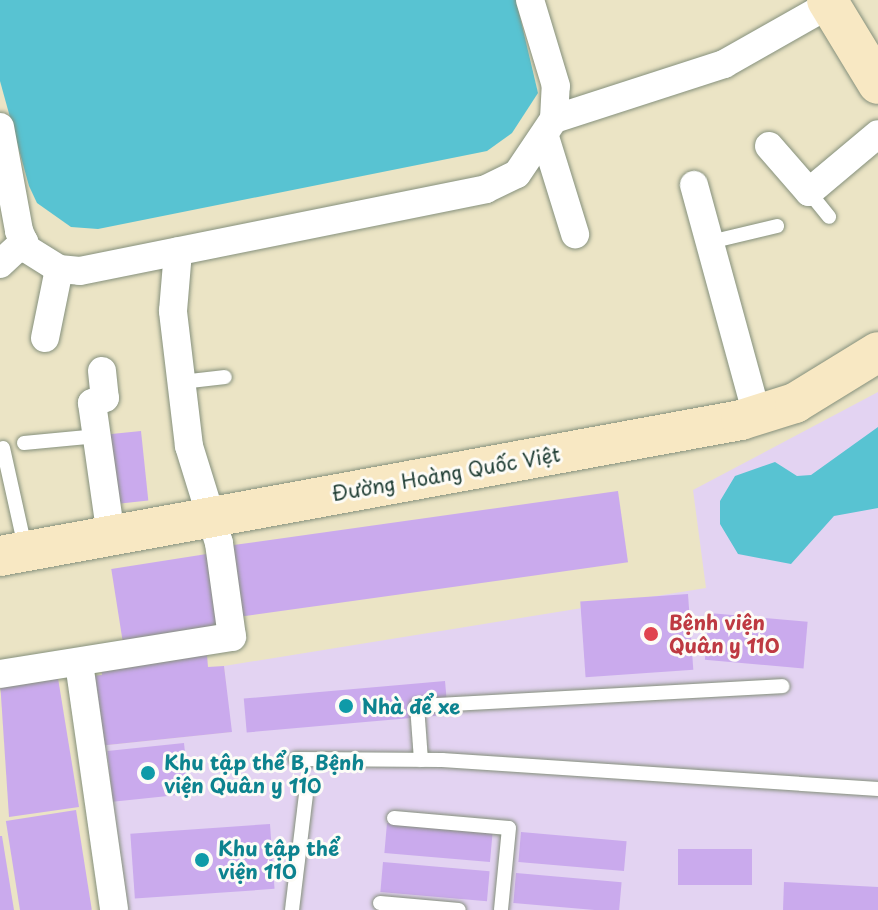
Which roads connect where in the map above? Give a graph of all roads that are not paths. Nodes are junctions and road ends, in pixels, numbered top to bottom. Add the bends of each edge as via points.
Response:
1 (530, 0) edge
2 (828, 2) edge
3 (878, 84) edge
4 (0, 127) edge
5 (550, 128) junction
6 (878, 134) edge
7 (769, 146) dead end
8 (694, 185) dead end
9 (809, 192) junction
10 (829, 217) dead end
11 (777, 226) dead end
12 (575, 234) dead end
13 (24, 242) junction
14 (710, 242) junction
15 (178, 251) junction
16 (0, 264) edge
17 (59, 269) junction
18 (45, 338) dead end
19 (878, 352) edge
20 (102, 371) dead end
21 (225, 377) dead end
22 (182, 382) junction
23 (757, 416) junction
24 (98, 436) junction
25 (24, 443) dead end
26 (3, 448) dead end
27 (211, 518) junction
28 (111, 536) junction
29 (13, 554) edge
30 (79, 663) junction
31 (0, 674) edge
32 (782, 686) dead end
33 (296, 759) dead end
34 (421, 760) junction
35 (307, 786) dead end
36 (878, 789) edge
37 (394, 818) dead end
38 (380, 903) dead end
39 (114, 910) edge
40 (292, 910) edge
41 (459, 910) edge
42 (501, 910) edge

1 - 5 street via 556,86
2 - 3 main road
2 - 5 street via 724,64
4 - 13 street
5 - 12 street
5 - 15 street via 517,174 486,189
6 - 9 street
7 - 9 street
8 - 14 street
9 - 10 lane
11 - 14 lane
13 - 16 street
13 - 17 street
14 - 23 street
15 - 17 street
15 - 22 street via 173,311
17 - 18 street
19 - 23 main road, Đường Hoàng Quốc Việt via 795,403
20 - 24 street via 105,398 92,403
21 - 22 lane
22 - 27 street via 189,446
23 - 27 main road, Đường Hoàng Quốc Việt
24 - 25 lane
24 - 28 street
26 - 29 lane
27 - 28 main road, Đường Hoàng Quốc Việt
27 - 30 street via 232,637
28 - 29 main road, Đường Hoàng Quốc Việt
30 - 31 street
30 - 39 street
32 - 34 lane via 417,706
33 - 34 lane
34 - 36 lane
35 - 40 lane
37 - 42 lane via 509,828
38 - 41 lane

